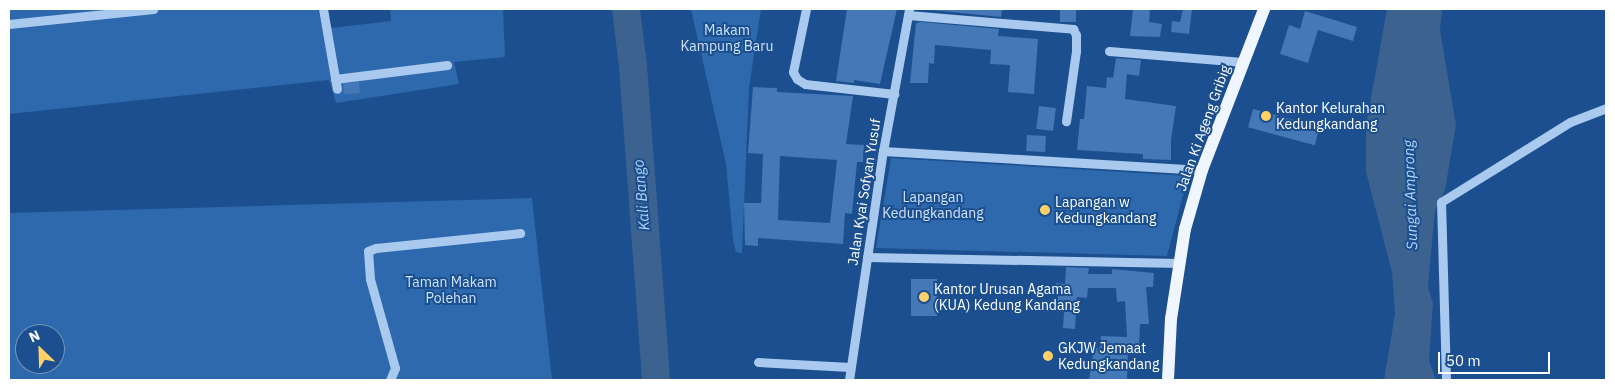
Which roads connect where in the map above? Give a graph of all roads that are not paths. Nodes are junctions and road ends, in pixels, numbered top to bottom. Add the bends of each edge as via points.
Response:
1 (153, 9) edge
2 (323, 9) edge
3 (806, 9) edge
4 (1264, 9) edge
5 (84, 12) edge
6 (909, 12) edge
7 (9, 24) edge
8 (1109, 51) dead end
9 (1243, 62) junction
10 (448, 65) dead end
11 (335, 79) junction
12 (337, 89) dead end
13 (894, 94) junction
14 (1606, 108) edge
15 (1066, 121) dead end
16 (884, 151) junction
17 (1202, 170) junction
18 (520, 233) dead end
19 (867, 257) junction
20 (1179, 263) junction
21 (758, 362) dead end
22 (850, 367) junction
23 (390, 380) edge
24 (849, 380) edge
25 (1170, 380) edge
26 (1446, 380) edge

1 - 5 street
2 - 11 street
3 - 13 street via 792,72 797,80 805,84
4 - 9 main road, Jalan Ki Ageng Gribig
5 - 7 street
6 - 13 street, Jalan Kyai Sofyan Yusuf
6 - 15 street via 1073,29 1076,52
8 - 9 street
9 - 17 main road, Jalan Ki Ageng Gribig
10 - 11 street
11 - 12 street
13 - 16 street, Jalan Kyai Sofyan Yusuf
14 - 26 street via 1570,122 1441,202
16 - 17 street
16 - 19 street, Jalan Kyai Sofyan Yusuf
17 - 20 main road, Jalan Ki Ageng Gribig
18 - 23 street via 368,251 370,279 396,368
19 - 20 street
19 - 22 street, Jalan Kyai Sofyan Yusuf
20 - 25 main road, Jalan Ki Ageng Gribig via 1171,319
21 - 22 street
22 - 24 street, Jalan Kyai Sofyan Yusuf

